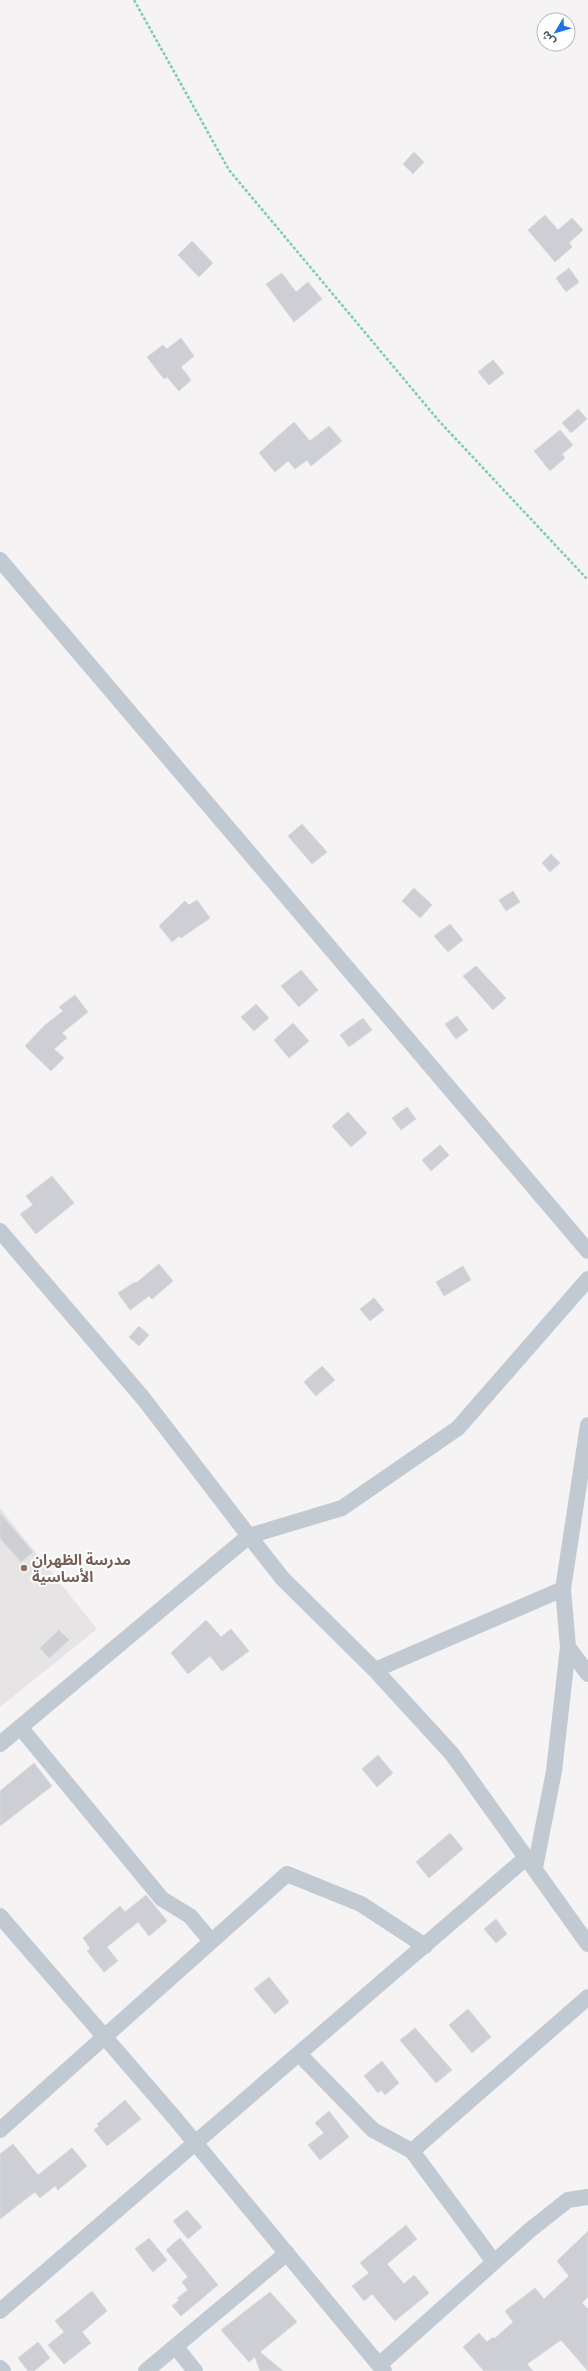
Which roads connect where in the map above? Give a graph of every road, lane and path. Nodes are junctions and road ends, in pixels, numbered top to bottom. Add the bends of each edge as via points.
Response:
1 (134, 0) edge
2 (0, 560) edge
3 (588, 580) edge
4 (0, 1231) edge
5 (588, 1251) edge
6 (588, 1279) edge
7 (588, 1425) edge
8 (249, 1536) junction
9 (563, 1589) junction
10 (568, 1647) junction
11 (375, 1670) junction
12 (588, 1674) edge
13 (20, 1727) junction
14 (0, 1744) edge
15 (531, 1863) junction
16 (0, 1916) edge
17 (211, 1941) junction
18 (588, 1944) edge
19 (425, 1946) junction
20 (588, 1997) edge
21 (105, 2036) junction
22 (300, 2055) junction
23 (0, 2130) edge
24 (196, 2144) junction
25 (412, 2151) junction
26 (588, 2197) edge
27 (287, 2253) junction
28 (494, 2262) junction
29 (0, 2311) edge
30 (176, 2347) junction
31 (0, 2368) edge
32 (382, 2368) edge
33 (3, 2371) edge
34 (146, 2371) edge
35 (195, 2371) edge

1 - 3 path via 228,170 439,421
2 - 5 street
4 - 8 street via 143,1398
6 - 8 street via 458,1428 342,1508
7 - 9 street
8 - 11 street via 283,1579
8 - 13 street
9 - 10 street
9 - 11 street
10 - 12 street
10 - 15 street via 554,1771
11 - 15 street via 452,1754
13 - 14 street
13 - 17 street via 162,1899 190,1916
15 - 18 street
15 - 19 street
16 - 21 street
17 - 19 street via 287,1874 361,1904
17 - 21 street
19 - 22 street
20 - 25 street
21 - 23 street
21 - 24 street
22 - 24 street
22 - 25 street via 373,2130
24 - 27 street
24 - 29 street
25 - 28 street
26 - 28 street via 568,2200
27 - 30 street
27 - 32 street
28 - 32 street
30 - 34 street
30 - 35 street
31 - 33 street

